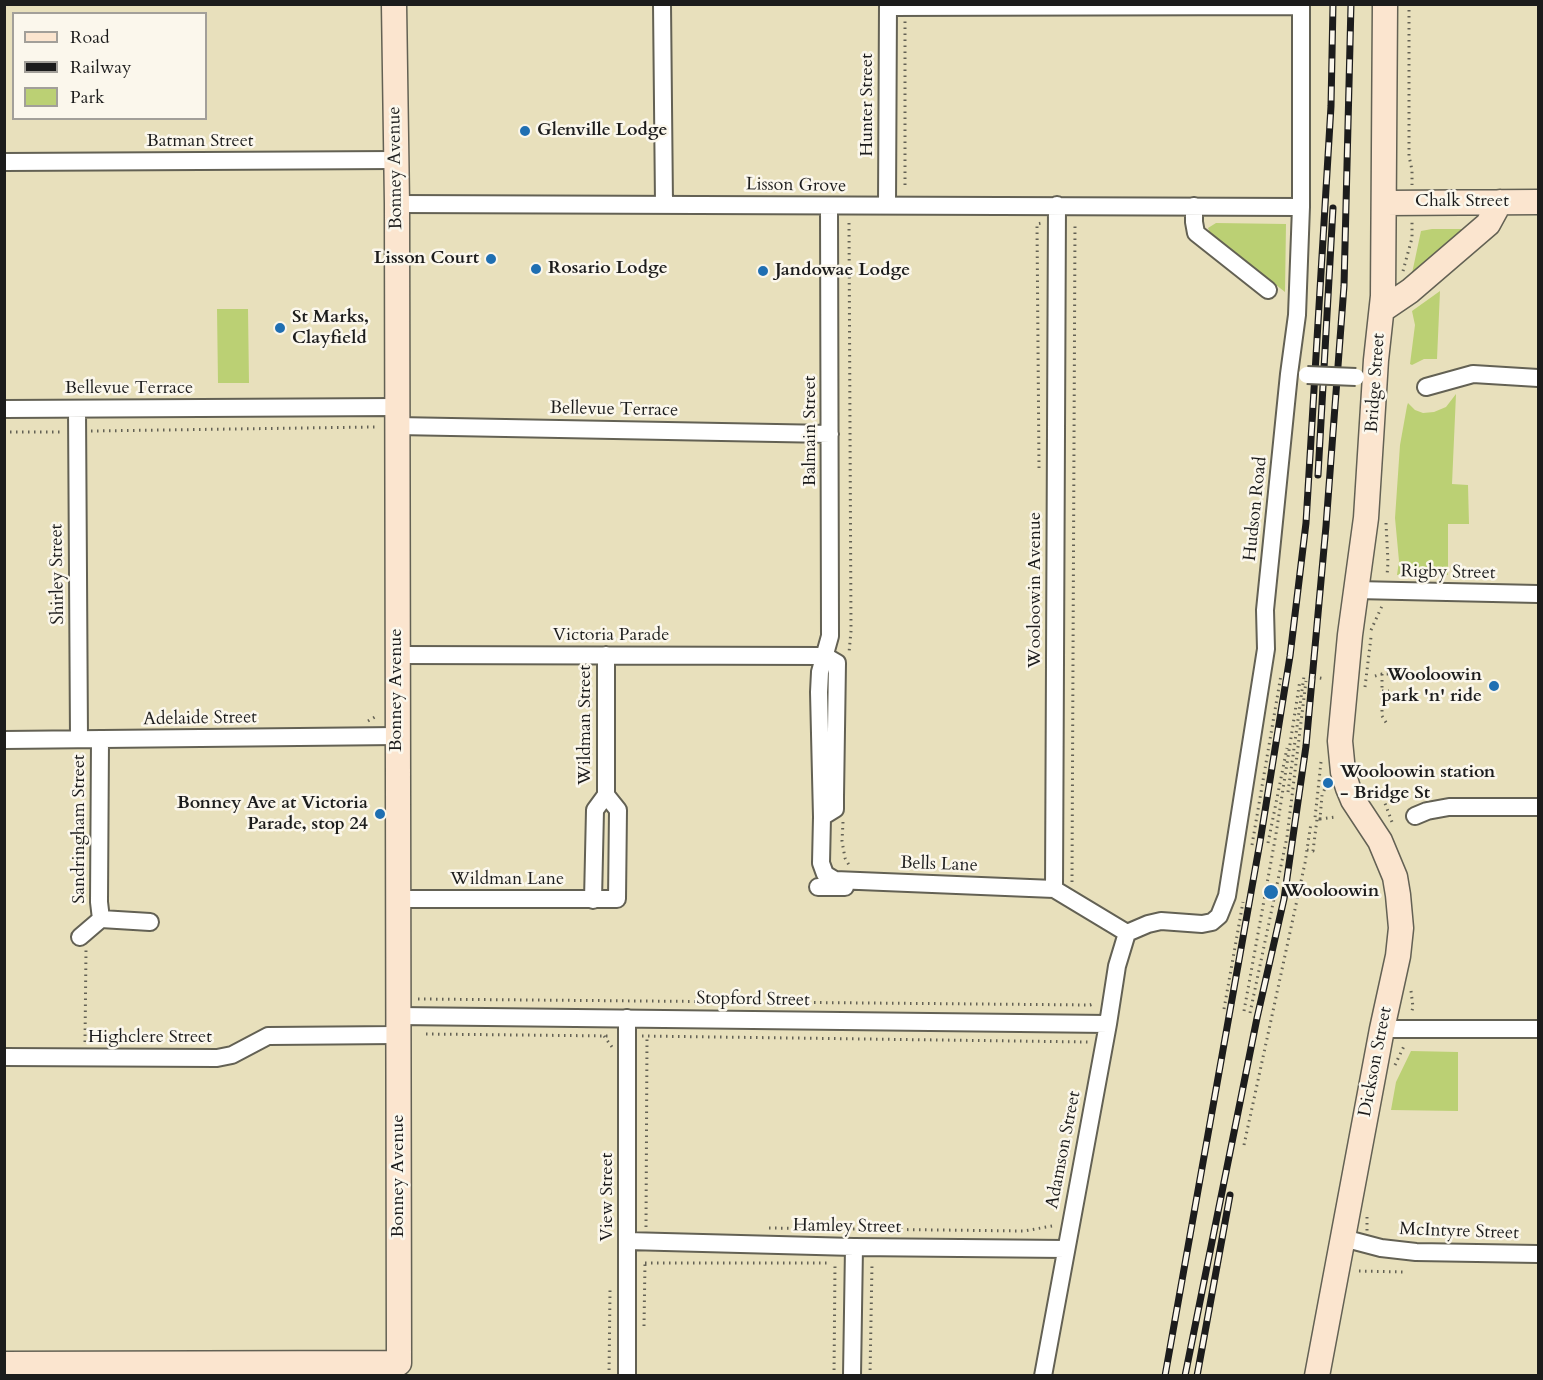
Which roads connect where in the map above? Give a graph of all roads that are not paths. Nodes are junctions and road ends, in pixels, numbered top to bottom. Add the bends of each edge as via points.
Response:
1 (394, 4) edge
2 (662, 4) edge
3 (1385, 4) edge
4 (1301, 5) edge
5 (888, 6) edge
6 (396, 160) junction
7 (4, 162) edge
8 (1500, 202) junction
9 (1539, 202) edge
10 (1385, 203) junction
11 (397, 204) junction
12 (664, 204) junction
13 (887, 205) junction
14 (1056, 205) junction
15 (829, 206) junction
16 (1194, 206) junction
17 (1301, 207) junction
18 (1268, 290) dead end
19 (1382, 310) junction
20 (1289, 374) junction
21 (1366, 378) junction
22 (1539, 378) edge
23 (1426, 387) dead end
24 (4, 409) edge
25 (76, 409) junction
26 (390, 420) junction
27 (830, 434) junction
28 (1356, 590) junction
29 (1539, 594) edge
30 (398, 655) junction
31 (606, 655) junction
32 (825, 656) junction
33 (397, 736) junction
34 (4, 740) edge
35 (79, 740) junction
36 (100, 740) junction
37 (1341, 759) joint
38 (606, 795) junction
39 (1539, 807) edge
40 (1415, 816) dead end
41 (822, 880) joint
42 (1054, 889) junction
43 (397, 899) junction
44 (617, 899) joint
45 (593, 900) junction
46 (101, 919) junction
47 (150, 922) dead end
48 (1127, 933) junction
49 (83, 941) road end
50 (627, 1018) junction
51 (1108, 1024) junction
52 (404, 1028) junction
53 (1382, 1029) junction
54 (1539, 1029) edge
55 (4, 1057) edge
56 (1342, 1238) junction
57 (627, 1241) junction
58 (854, 1247) junction
59 (1066, 1249) junction
60 (1539, 1254) edge
61 (4, 1364) edge
62 (399, 1369) edge
63 (627, 1376) edge
64 (852, 1376) edge
65 (1043, 1376) edge
66 (1317, 1376) edge

1 - 6 street, Bonney Avenue
2 - 12 street
3 - 10 street, Bridge Street
4 - 5 street
4 - 17 street, Hudson Road
5 - 13 street, Hunter Street
6 - 7 street, Batman Street
6 - 11 street, Bonney Avenue
8 - 9 street, Chalk Street
8 - 10 street, Chalk Street
8 - 19 street via 1488,224
10 - 19 street, Bridge Street
11 - 12 street, Lisson Grove
11 - 26 street, Bonney Avenue
12 - 15 street, Lisson Grove
13 - 14 street, Lisson Grove
13 - 15 street, Lisson Grove
14 - 16 street, Lisson Grove
14 - 42 street, Wooloowin Avenue
15 - 27 street, Balmain Street
16 - 17 street, Lisson Grove
16 - 18 street via 1196,233
17 - 20 street, Hudson Road via 1297,315
19 - 21 street, Bridge Street
20 - 21 street, bridge
20 - 48 street, Hudson Road via 1265,610 1266,649 1224,907 1212,922 1161,921
21 - 28 street, Bridge Street via 1366,518
22 - 23 street via 1473,374
24 - 25 street, Bellevue Terrace
25 - 26 street, Bellevue Terrace
25 - 35 street, Shirley Street
26 - 27 street, Bellevue Terrace
26 - 30 street, Bonney Avenue
27 - 32 street, Balmain Street via 830,636
28 - 29 street, Rigby Street
28 - 37 street, Bridge Street via 1341,724
30 - 31 street, Victoria Parade
30 - 33 street, Bonney Avenue
31 - 32 street, Victoria Parade
31 - 38 street, Wildman Street
32 - 41 street, Balmain Street via 819,692
33 - 36 street, Adelaide Street
33 - 43 street, Bonney Avenue
34 - 35 street, Adelaide Street
35 - 36 street, Adelaide Street
36 - 46 street, Sandringham Street
37 - 53 street, Dickson Street via 1353,800 1389,859 1398,894 1400,938
38 - 44 street, Wildman Street via 618,810
38 - 45 street, Wildman Street via 595,810
39 - 40 street via 1449,807
41 - 42 street, Bells Lane
42 - 48 street
43 - 45 street, Wildman Lane
43 - 52 street, Bonney Avenue
44 - 45 street, Wildman Lane
46 - 47 street, Sandringham Street
46 - 49 street, Sandringham Street
48 - 51 street, Adamson Street via 1117,966
50 - 51 street, Stopford Street
50 - 52 street, Stopford Street
50 - 57 street, View Street
51 - 59 street, Adamson Street
52 - 55 street, Highclere Street via 268,1036 232,1055 217,1058
52 - 62 street, Bonney Avenue
53 - 54 street
53 - 56 street, Dickson Street
56 - 60 street, McIntyre Street via 1416,1252
56 - 66 street, Dickson Street
57 - 58 street, Hamley Street
57 - 63 street, View Street
58 - 59 street, Hamley Street
58 - 64 street
59 - 65 street, Adamson Street
61 - 62 street

